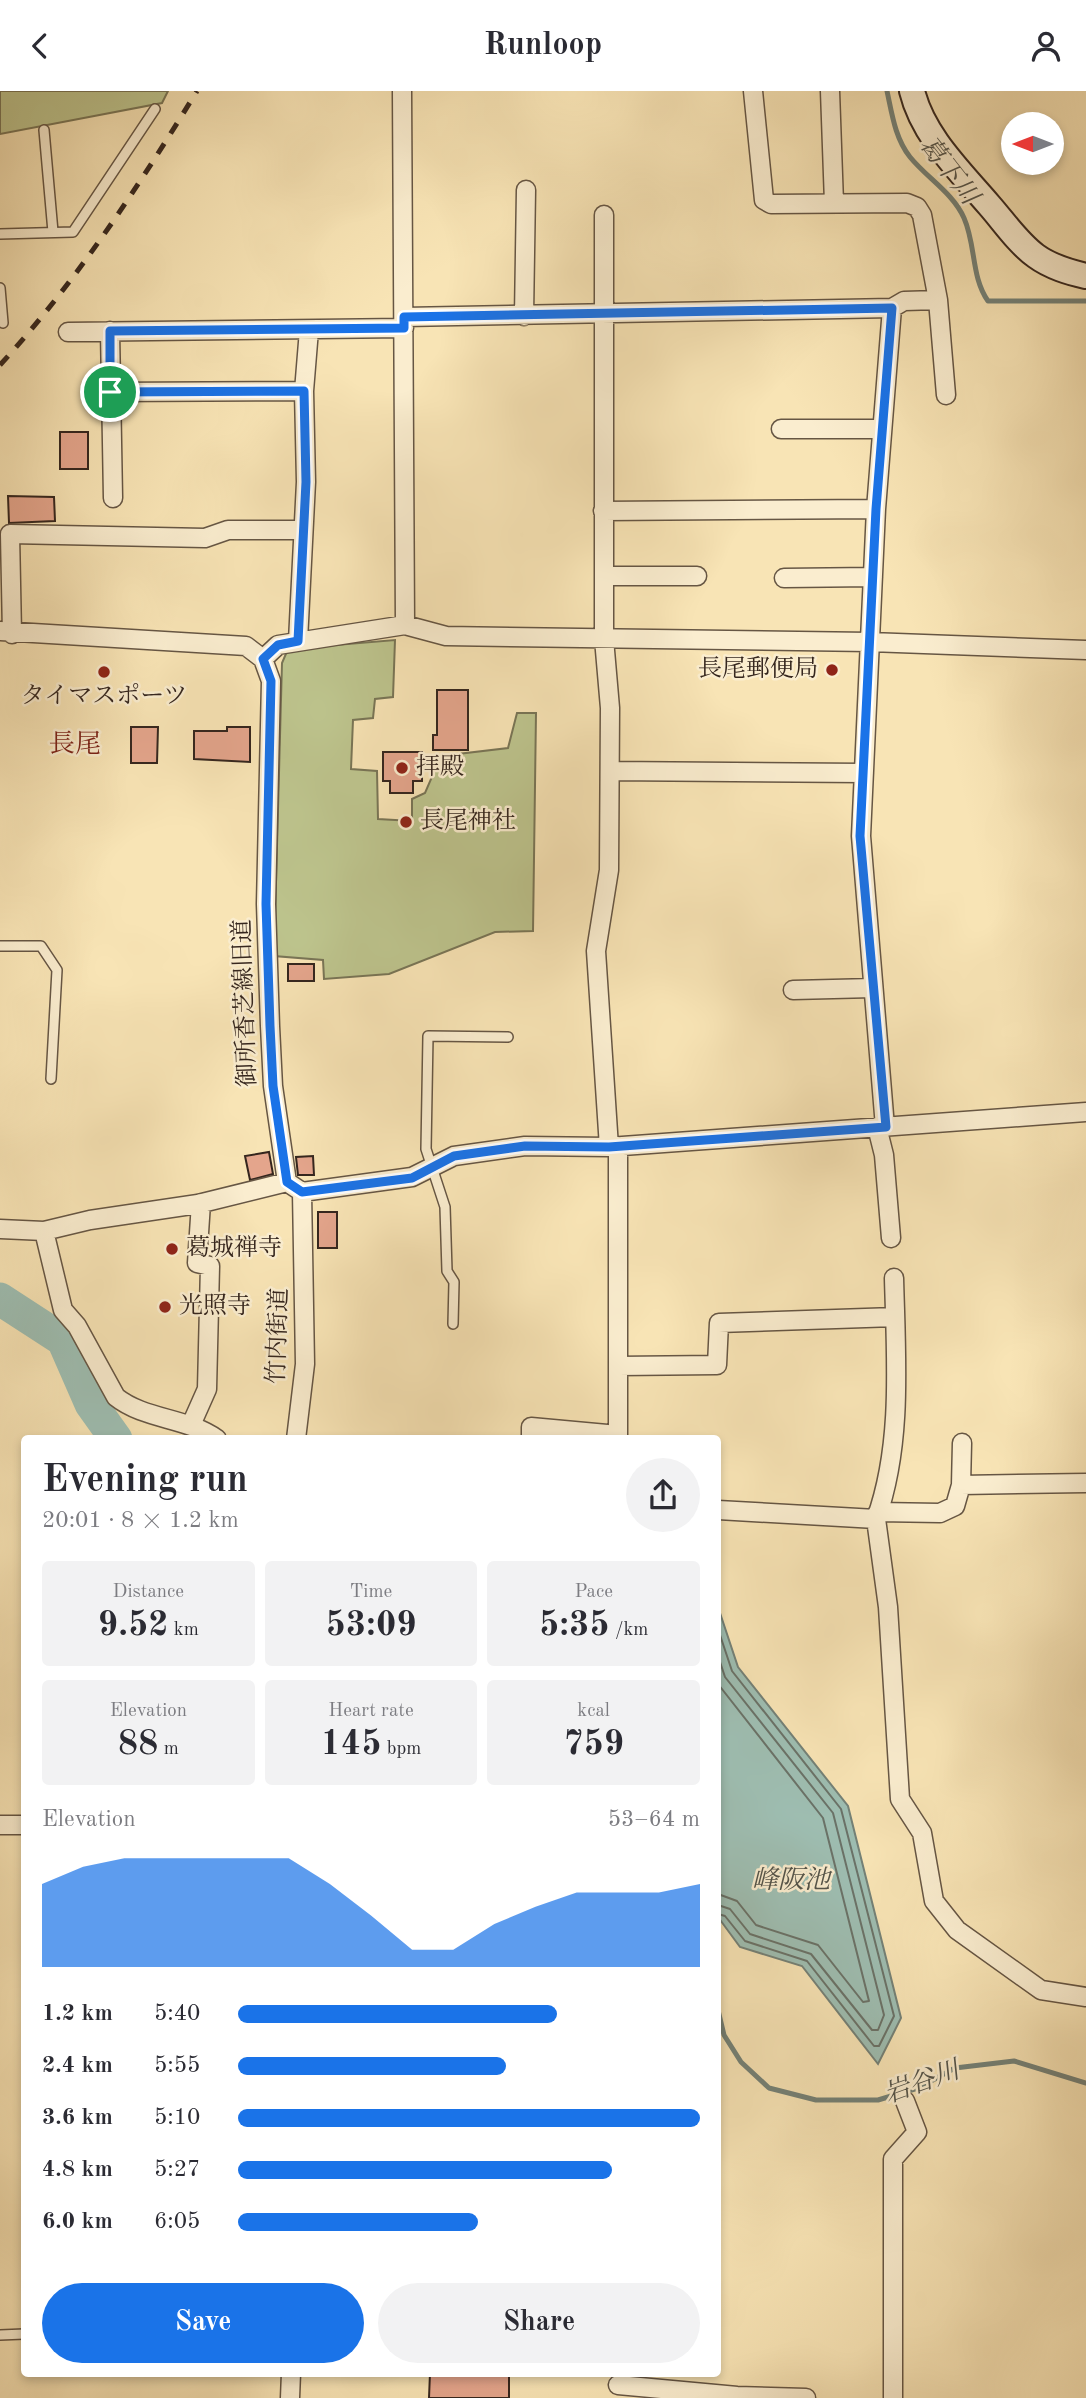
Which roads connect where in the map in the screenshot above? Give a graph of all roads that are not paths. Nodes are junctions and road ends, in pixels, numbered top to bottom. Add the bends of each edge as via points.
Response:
1 (402, 91) edge
2 (753, 91) edge
3 (830, 91) edge
4 (912, 91) edge
5 (155, 109) dead end
6 (44, 130) dead end
7 (526, 190) dead end
8 (834, 203) junction
9 (604, 215) dead end
10 (53, 232) junction
11 (0, 233) edge
12 (1086, 275) edge
13 (0, 288) edge
14 (938, 300) junction
15 (892, 308) junction
16 (604, 314) junction
17 (523, 316) junction
18 (3, 323) dead end
19 (404, 323) junction
20 (309, 330) junction
21 (110, 331) junction
22 (68, 332) dead end
23 (304, 391) junction
24 (110, 392) junction
25 (946, 395) dead end
26 (781, 429) dead end
27 (882, 429) junction
28 (113, 498) dead end
29 (876, 509) junction
30 (603, 511) junction
31 (303, 530) junction
32 (604, 576) junction
33 (697, 576) dead end
34 (873, 577) junction
35 (784, 578) dead end
36 (405, 625) junction
37 (6, 632) edge
38 (604, 639) junction
39 (298, 641) junction
40 (870, 642) junction
41 (1086, 644) edge
42 (263, 659) junction
43 (610, 771) junction
44 (864, 773) junction
45 (0, 946) edge
46 (873, 988) junction
47 (793, 990) dead end
48 (508, 1037) dead end
49 (51, 1079) dead end
50 (1086, 1112) edge
51 (881, 1127) junction
52 (614, 1146) junction
53 (430, 1168) junction
54 (295, 1187) junction
55 (201, 1203) junction
56 (0, 1229) edge
57 (44, 1231) junction
58 (891, 1238) dead end
59 (894, 1278) dead end
60 (895, 1317) junction
61 (453, 1324) dead end
62 (618, 1366) junction
63 (191, 1425) junction
64 (209, 1435) edge
65 (296, 1435) edge
66 (531, 1435) edge
67 (601, 1435) edge
68 (618, 1435) edge
69 (962, 1443) dead end
70 (1086, 1483) edge
71 (961, 1485) junction
72 (721, 1510) edge
73 (877, 1516) junction
74 (0, 1825) edge
75 (21, 1825) edge
76 (1086, 1997) edge
77 (905, 2101) dead end
78 (0, 2335) edge
79 (21, 2335) edge
80 (291, 2377) edge
81 (615, 2385) edge
82 (290, 2398) edge
83 (806, 2398) edge
84 (892, 2398) edge

1 - 19 street
2 - 8 street via 764,200 771,204
3 - 8 street
4 - 12 street via 923,121 940,147 1020,241 1058,268
5 - 10 lane via 73,232
6 - 10 lane
7 - 17 street
8 - 14 street via 907,203 917,207
9 - 16 street
10 - 11 lane
13 - 18 lane
14 - 15 street via 904,301
14 - 25 street
15 - 16 street
15 - 27 street
16 - 17 street
16 - 30 street
17 - 19 street
19 - 20 street
19 - 36 street
20 - 21 street
20 - 23 street
21 - 22 street
21 - 24 street
23 - 24 street
23 - 31 street
24 - 28 street
26 - 27 street
27 - 29 street
29 - 30 street
29 - 34 street
30 - 32 street
31 - 37 street via 228,530 205,538 10,534
31 - 39 street
32 - 33 street
32 - 38 street
34 - 35 street
34 - 40 street
36 - 38 street via 438,635
36 - 39 street
37 - 42 street via 246,646
38 - 40 street
38 - 43 street
39 - 42 street via 278,645
40 - 41 street
40 - 44 street
42 - 54 street, 御所香芝線旧道 via 271,681 266,904 273,1086
43 - 44 street
43 - 52 street via 609,870 596,951
44 - 46 street via 861,857
45 - 49 lane via 41,946 57,970
46 - 47 street
46 - 51 street
48 - 53 lane via 428,1036 426,1149
50 - 51 street
51 - 52 street
51 - 58 street
52 - 53 street via 525,1146 454,1156
52 - 62 street
53 - 54 street via 412,1178
53 - 61 lane via 445,1207 447,1271 454,1282
54 - 55 street
54 - 65 street, 竹内街道 via 305,1364
55 - 57 street
55 - 63 street via 197,1263 210,1266 208,1389
56 - 57 street
57 - 63 street via 64,1310 116,1397 127,1405
59 - 60 street
60 - 62 street via 719,1323 718,1365
60 - 73 street via 888,1487
62 - 68 street
63 - 64 street
66 - 67 street via 531,1427
69 - 71 street
70 - 71 street
71 - 73 street via 955,1506 940,1513
72 - 73 street
73 - 76 street via 888,1607 900,1799 922,1833 934,1901 957,1930 1041,1990
74 - 75 street
77 - 84 street via 917,2132 892,2159
78 - 79 lane
80 - 82 street
81 - 83 street

